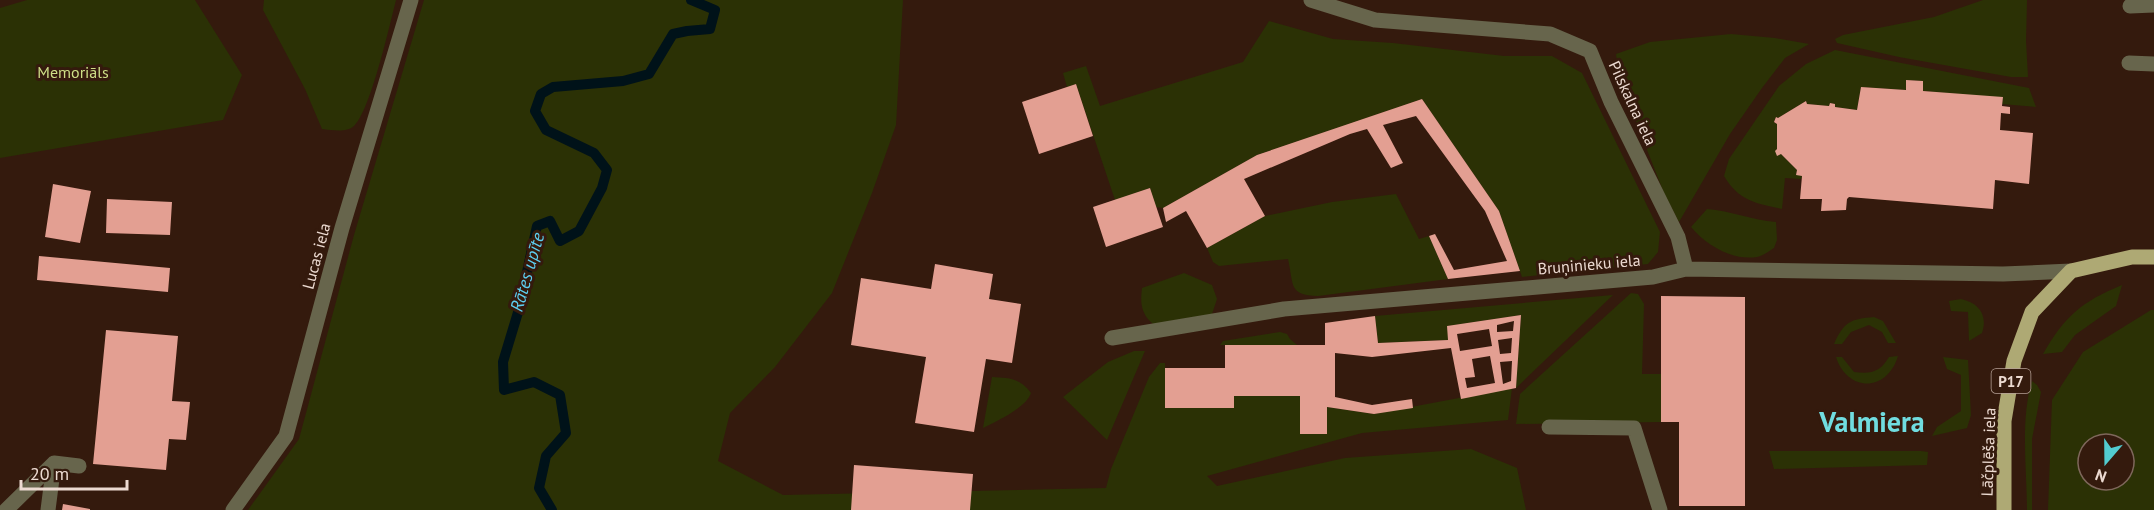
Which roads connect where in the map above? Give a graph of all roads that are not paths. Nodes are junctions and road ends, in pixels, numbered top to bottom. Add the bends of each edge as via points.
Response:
1 (411, 0) edge
2 (1311, 0) edge
3 (2154, 4) edge
4 (2130, 6) dead end
5 (2129, 63) dead end
6 (2154, 64) edge
7 (2154, 256) edge
8 (1686, 269) junction
9 (2071, 271) junction
10 (1112, 338) dead end
11 (1549, 427) dead end
12 (54, 463) junction
13 (79, 466) dead end
14 (6, 510) edge
15 (48, 510) edge
16 (233, 510) edge
17 (1660, 510) edge
18 (2004, 510) edge

1 - 16 street, Lucas iela via 342,228 286,436
2 - 8 street, Pilskalna iela via 1375,20 1551,34 1590,51 1678,237
3 - 4 street
5 - 6 street
7 - 9 main road
8 - 9 street, Bruņinieku iela via 2003,274
8 - 10 street, Bruņinieku iela via 1653,277 1284,309
9 - 18 main road, Lāčplēša iela / P17 via 2032,312 2014,361 2004,421
11 - 17 street via 1634,428
12 - 13 street
12 - 14 street
12 - 15 street

